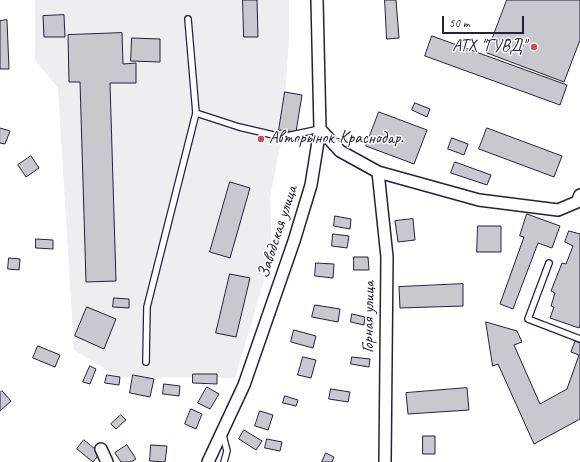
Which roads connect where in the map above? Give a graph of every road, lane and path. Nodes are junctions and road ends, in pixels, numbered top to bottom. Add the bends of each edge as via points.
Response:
1 (317, 0) edge
2 (188, 20) dead end
3 (196, 113) junction
4 (320, 129) junction
5 (378, 172) junction
6 (579, 200) edge
7 (549, 263) dead end
8 (580, 339) edge
9 (146, 362) dead end
10 (222, 432) junction
11 (101, 449) dead end
12 (107, 462) edge
13 (208, 462) edge
14 (224, 462) edge
15 (384, 462) edge

1 - 4 street, Заводская улица
2 - 3 lane
3 - 4 lane via 282,137
3 - 9 lane via 147,307
4 - 5 street via 340,150
4 - 10 street, Заводская улица via 311,185 294,241 244,385
5 - 6 street via 479,200 558,210
5 - 15 street, Горная улица via 386,257
7 - 8 lane via 528,319
10 - 13 street, Заводская улица
10 - 14 lane via 227,451
11 - 12 street

